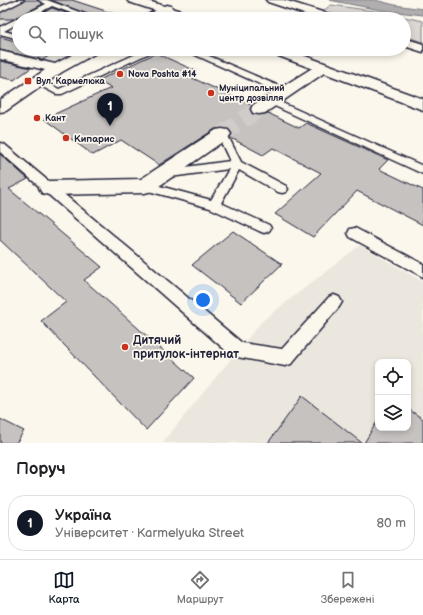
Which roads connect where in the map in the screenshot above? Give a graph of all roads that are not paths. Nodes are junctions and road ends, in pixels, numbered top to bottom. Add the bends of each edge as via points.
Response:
1 (21, 0) edge
2 (41, 0) edge
3 (133, 0) edge
4 (272, 0) edge
5 (52, 4) junction
6 (167, 9) junction
7 (0, 10) edge
8 (36, 12) edge
9 (75, 12) edge
10 (162, 12) edge
11 (175, 12) edge
12 (309, 12) edge
13 (12, 24) edge
14 (0, 31) edge
15 (12, 35) edge
16 (411, 44) edge
17 (423, 48) edge
18 (0, 55) edge
19 (81, 56) edge
20 (139, 56) edge
21 (202, 56) edge
22 (291, 56) edge
23 (322, 68) junction
24 (57, 69) junction
25 (38, 82) junction
26 (285, 92) junction
27 (265, 105) joint
28 (423, 106) edge
29 (0, 107) edge
30 (222, 134) joint
31 (0, 146) edge
32 (237, 164) junction
33 (423, 170) edge
34 (163, 174) junction
35 (145, 186) junction
36 (49, 188) junction
37 (282, 189) dead end
38 (214, 205) junction
39 (264, 228) dead end
40 (355, 233) dead end
41 (423, 271) edge
42 (334, 302) dead end

1 - 7 lane
2 - 5 lane
3 - 6 street
4 - 12 street
5 - 8 lane
5 - 9 lane
6 - 10 street
6 - 11 street
13 - 14 lane
14 - 15 lane
16 - 17 street
18 - 24 street
19 - 24 street
20 - 25 lane via 59,92
21 - 26 lane
22 - 23 street
23 - 26 street
23 - 28 street
24 - 25 street
25 - 29 street
26 - 27 street
27 - 33 lane
30 - 32 lane
30 - 34 street
31 - 36 lane
32 - 34 lane
32 - 37 lane
32 - 38 lane
34 - 35 street
35 - 36 street
35 - 38 lane
36 - 42 lane via 238,350 285,358
38 - 39 lane
40 - 41 lane

